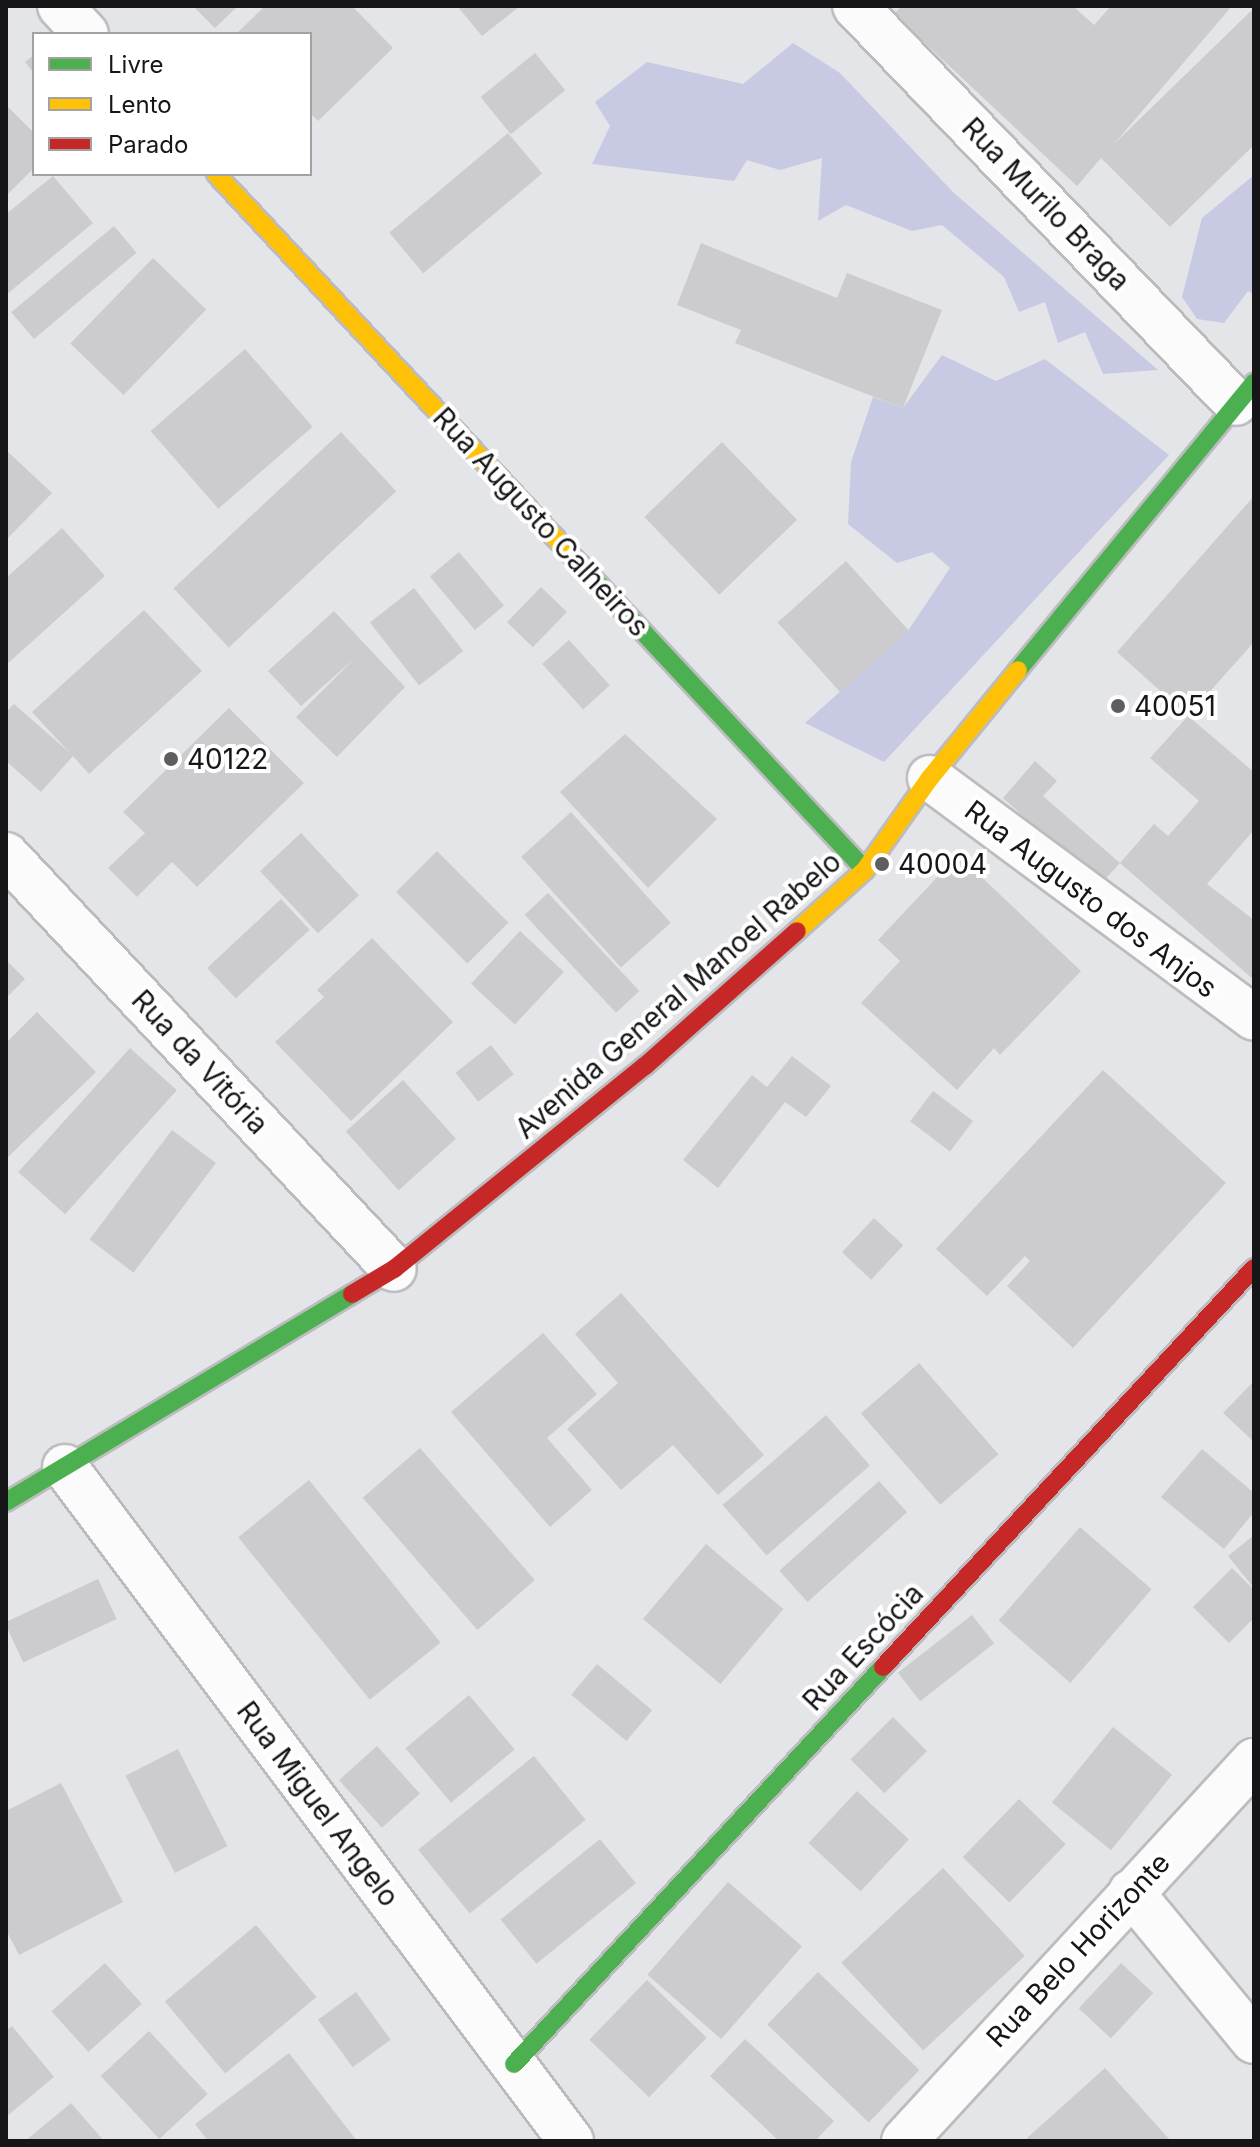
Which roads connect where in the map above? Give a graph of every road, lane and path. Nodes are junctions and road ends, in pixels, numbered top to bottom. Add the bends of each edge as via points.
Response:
1 (60, 6) edge
2 (855, 6) edge
3 (84, 32) edge
4 (218, 176) edge
5 (1245, 393) edge
6 (930, 778) junction
7 (6, 855) edge
8 (865, 870) junction
9 (1254, 1018) edge
10 (1254, 1268) edge
11 (394, 1269) junction
12 (65, 1467) junction
13 (6, 1502) edge
14 (1254, 1761) edge
15 (1131, 1892) junction
16 (1254, 2041) edge
17 (514, 2064) junction
18 (571, 2141) edge
19 (904, 2141) edge

1 - 3 street
2 - 5 street, Rua Murilo Braga
4 - 8 street, Rua Augusto Calheiros
5 - 6 street, Avenida General Manoel Rabelo
6 - 8 street, Avenida General Manoel Rabelo
6 - 9 street, Rua Augusto dos Anjos
7 - 11 street, Rua da Vitória
8 - 11 street, Avenida General Manoel Rabelo via 645,1066
10 - 17 street, Rua Escócia
11 - 12 street, Avenida General Manoel Rabelo
12 - 13 street, Avenida General Manoel Rabelo
12 - 17 street, Rua Miguel Angelo
14 - 15 street, Rua Belo Horizonte
15 - 16 street
15 - 19 street, Rua Belo Horizonte
17 - 18 street, Rua Miguel Angelo

